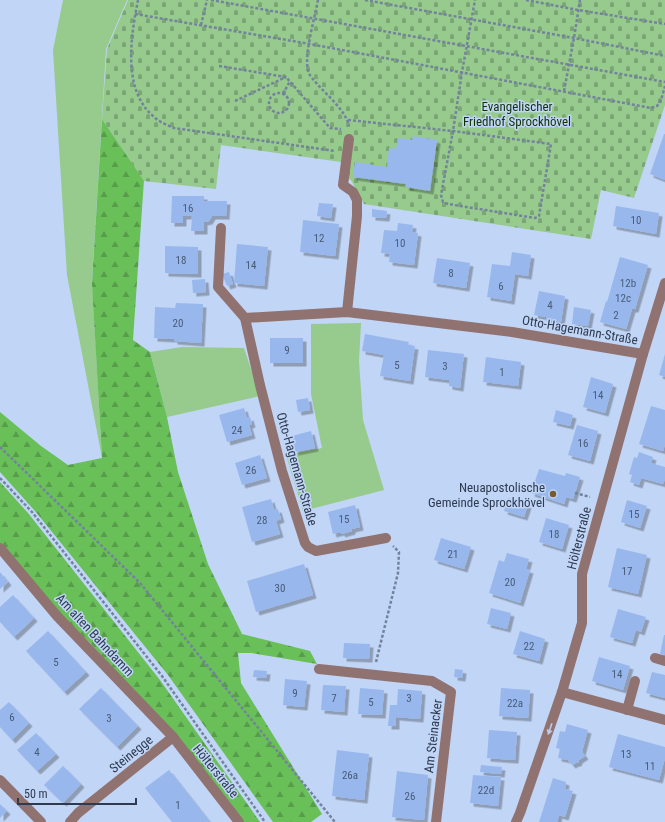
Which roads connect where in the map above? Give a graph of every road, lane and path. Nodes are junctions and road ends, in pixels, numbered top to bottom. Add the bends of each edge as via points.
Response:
1 (138, 0) edge
2 (207, 0) edge
3 (211, 0) edge
4 (318, 0) edge
5 (365, 0) edge
6 (475, 0) edge
7 (526, 0) edge
8 (580, 0) edge
9 (578, 10) junction
10 (135, 14) junction
11 (314, 18) junction
12 (472, 20) junction
13 (665, 24) edge
14 (201, 25) junction
15 (574, 38) junction
16 (310, 44) junction
17 (467, 45) junction
18 (665, 56) edge
19 (569, 64) junction
20 (219, 66) dead end
21 (462, 72) junction
22 (286, 77) junction
23 (290, 80) junction
24 (665, 82) edge
25 (665, 86) edge
26 (564, 91) junction
27 (283, 94) junction
28 (235, 101) dead end
29 (348, 120) junction
30 (453, 131) junction
31 (350, 134) junction
32 (347, 153) junction
33 (221, 228) dead end
34 (665, 283) edge
35 (347, 312) junction
36 (245, 318) junction
37 (643, 354) junction
38 (0, 447) edge
39 (0, 478) edge
40 (575, 493) dead end
41 (587, 497) dead end
42 (386, 538) joint
43 (0, 548) edge
44 (319, 669) dead end
45 (376, 675) junction
46 (635, 681) dead end
47 (562, 692) junction
48 (628, 710) junction
49 (665, 720) edge
50 (173, 737) junction
51 (0, 780) edge
52 (41, 822) edge
53 (70, 822) edge
54 (239, 822) edge
55 (265, 822) edge
56 (335, 822) edge
57 (436, 822) edge
58 (516, 822) edge

1 - 10 path
2 - 14 path
3 - 11 path
4 - 11 path
5 - 12 path
6 - 12 path
7 - 9 path
8 - 9 path
9 - 13 path
9 - 15 path
10 - 14 path
10 - 32 path via 131,62 136,90 147,110 162,123 174,128
11 - 16 path
11 - 17 path
12 - 15 path
12 - 17 path
14 - 16 path
15 - 18 path
15 - 19 path
16 - 21 path
16 - 29 path via 307,61 310,75
17 - 19 path
17 - 21 path
19 - 24 path
19 - 26 path
20 - 22 path
21 - 26 path
21 - 30 path
22 - 23 path
22 - 28 path
23 - 27 path
23 - 31 path via 330,128
25 - 26 path via 661,100 657,106 651,108
27 - 27 path via 276,94 271,98 269,104 274,111 281,113 288,108 288,100
29 - 30 path
29 - 31 path
30 - 30 path via 551,144 539,216 535,218 443,202 441,195
31 - 32 street
32 - 35 street via 343,185 353,192 357,200
33 - 36 street, Otto-Hagemann-Straße via 218,287
34 - 37 street, Hölterstraße
35 - 36 street, Otto-Hagemann-Straße
35 - 37 street, Otto-Hagemann-Straße via 512,332
36 - 42 street, Otto-Hagemann-Straße via 282,471 308,548 316,551
37 - 47 street, Hölterstraße via 582,574 582,623
38 - 56 path via 140,583
39 - 55 path via 32,512 162,676
40 - 41 path
42 - 45 path via 399,552 398,573 376,664
43 - 50 street, Am alten Bahndamm via 57,616
44 - 45 street, Am Steinacker
45 - 57 street, Am Steinacker via 432,681 451,692
46 - 48 street
47 - 48 street
47 -> 58 street, Hölterstraße
48 - 49 street
50 - 53 street, Steinegge
50 - 54 street, Hölterstraße
51 - 52 street

